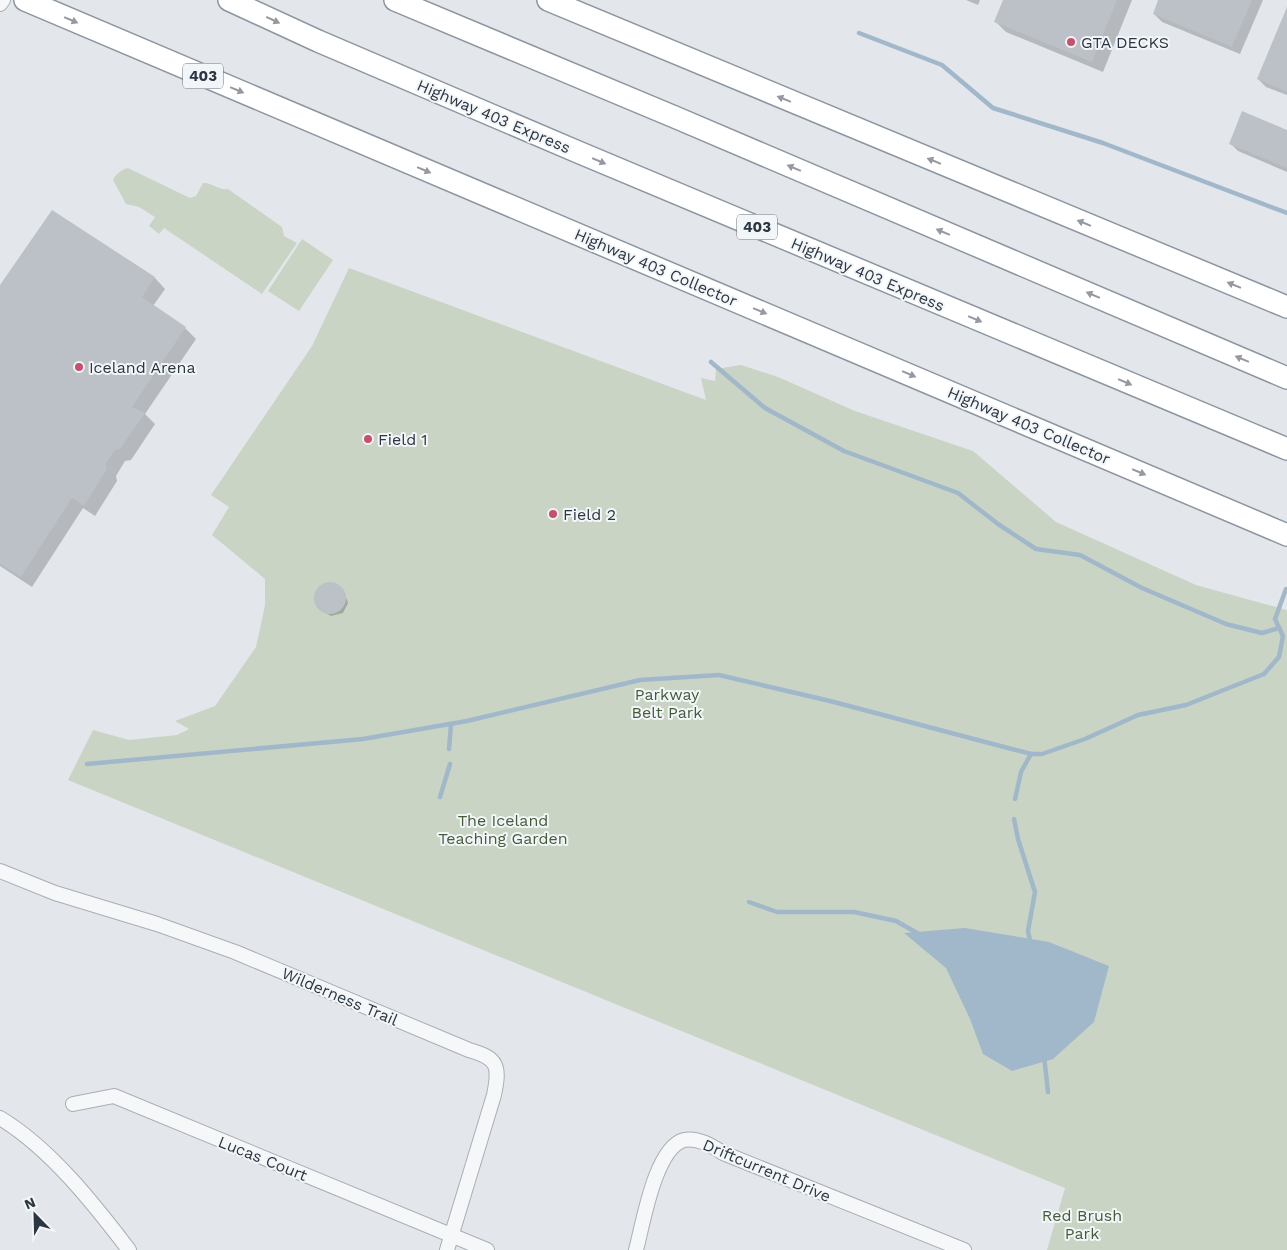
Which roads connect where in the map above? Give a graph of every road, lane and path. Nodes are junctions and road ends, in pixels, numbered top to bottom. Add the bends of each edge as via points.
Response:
1 (2, 0) edge
2 (26, 0) edge
3 (229, 0) edge
4 (395, 0) edge
5 (548, 0) edge
6 (0, 4) edge
7 (1284, 306) edge
8 (1287, 378) edge
9 (1287, 449) edge
10 (1287, 535) edge
11 (0, 871) edge
12 (73, 1104) dead end
13 (0, 1118) edge
14 (452, 1235) junction
15 (128, 1250) edge
16 (447, 1250) edge
17 (487, 1250) edge
18 (636, 1250) edge
19 (964, 1250) edge

1 - 6 street
2 -> 10 highway, Highway 403 Collector / 403
3 -> 9 highway, Highway 403 Express / 403 via 588,156
8 -> 4 highway
7 -> 5 highway
11 - 14 street, Wilderness Trail via 55,893 158,924 235,952 485,1055 493,1064 498,1078
12 - 14 street, Lucas Court via 114,1096
13 - 15 street via 59,1166
14 - 16 street, Wilderness Trail
14 - 17 street, Lucas Court
18 - 19 street, Driftcurrent Drive via 663,1159 683,1140 697,1140

